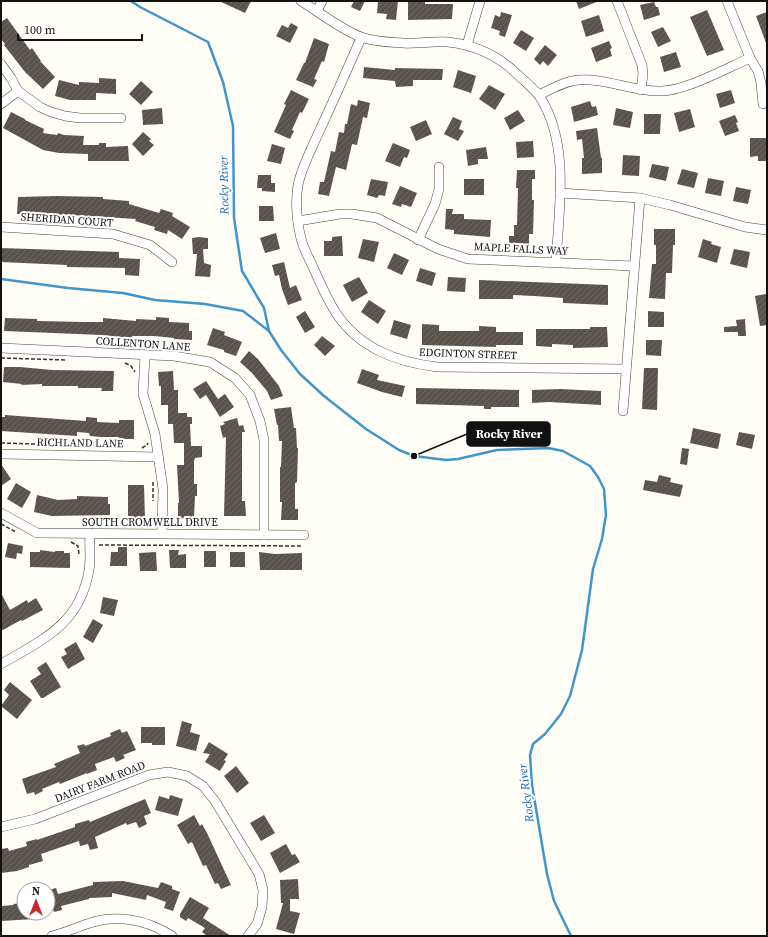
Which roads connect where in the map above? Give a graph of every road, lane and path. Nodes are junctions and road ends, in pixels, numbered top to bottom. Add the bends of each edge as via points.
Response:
1 (302, 1) edge
2 (322, 1) edge
3 (480, 1) edge
4 (617, 1) edge
5 (727, 1) edge
6 (317, 11) junction
7 (361, 38) junction
8 (466, 46) junction
9 (750, 58) junction
10 (1, 64) edge
11 (641, 90) junction
12 (18, 91) junction
13 (539, 95) junction
14 (1, 104) edge
15 (763, 104) dead end
16 (121, 118) dead end
17 (439, 167) dead end
18 (560, 194) junction
19 (640, 198) junction
20 (298, 222) junction
21 (1, 228) edge
22 (767, 230) edge
23 (418, 240) junction
24 (172, 262) dead end
25 (556, 262) junction
26 (634, 266) junction
27 (1, 348) edge
28 (145, 356) junction
29 (1, 358) edge
30 (69, 361) dead end
31 (119, 362) dead end
32 (626, 369) junction
33 (136, 377) dead end
34 (623, 411) dead end
35 (149, 439) dead end
36 (1, 443) edge
37 (102, 446) dead end
38 (141, 448) dead end
39 (1, 454) edge
40 (158, 457) junction
41 (153, 482) dead end
42 (154, 504) dead end
43 (1, 513) edge
44 (90, 533) junction
45 (162, 533) junction
46 (264, 535) junction
47 (304, 535) dead end
48 (97, 545) dead end
49 (303, 546) dead end
50 (1, 664) edge
51 (1, 827) edge
52 (52, 936) edge
53 (172, 936) edge
54 (248, 936) edge

1 - 6 street
2 - 6 street
3 - 8 street
4 - 11 street via 642,65
5 - 9 street
6 - 7 street
7 - 8 street via 382,42 448,42
7 - 20 street, EDGINTON STREET via 298,185
8 - 13 street via 485,52 507,64
9 - 11 street via 684,87 662,91
9 - 15 street via 758,71
10 - 12 street
11 - 13 street via 597,80 578,80
12 - 14 street
12 - 16 street via 40,107 66,116
13 - 18 street via 550,116 559,149
17 - 23 street via 437,197
18 - 19 street
18 - 25 street
19 - 22 street via 745,227
19 - 26 street
20 - 23 street, MAPLE FALLS WAY via 340,214 365,215 377,218
20 - 32 street, EDGINTON STREET via 302,243 324,293 336,313 363,341 394,358 437,367
21 - 24 street, SHERIDAN COURT via 113,234 150,245
23 - 25 street, MAPLE FALLS WAY via 438,250 468,259
25 - 26 street, MAPLE FALLS WAY
26 - 32 street
27 - 28 street, COLLENTON LANE
28 - 40 street via 143,394 155,434
28 - 46 street, COLLENTON LANE via 174,356 210,362 235,378 250,395 260,420 264,440
29 - 30 path
31 - 33 path via 131,366
32 - 34 street
35 - 38 path via 147,446
36 - 37 path
39 - 40 street, RICHLAND LANE
40 - 45 street via 163,489
41 - 42 path
43 - 44 street, SOUTH CROMWELL DRIVE via 37,533
44 - 45 street, SOUTH CROMWELL DRIVE
44 - 50 street via 90,570 75,609 49,636
45 - 46 street, SOUTH CROMWELL DRIVE
46 - 47 street, SOUTH CROMWELL DRIVE
48 - 49 path
51 - 54 street, DAIRY FARM ROAD via 35,819 149,775 168,772 187,776 203,786 215,801 259,874 263,890 262,907 257,924
52 - 53 street via 110,919 156,926

